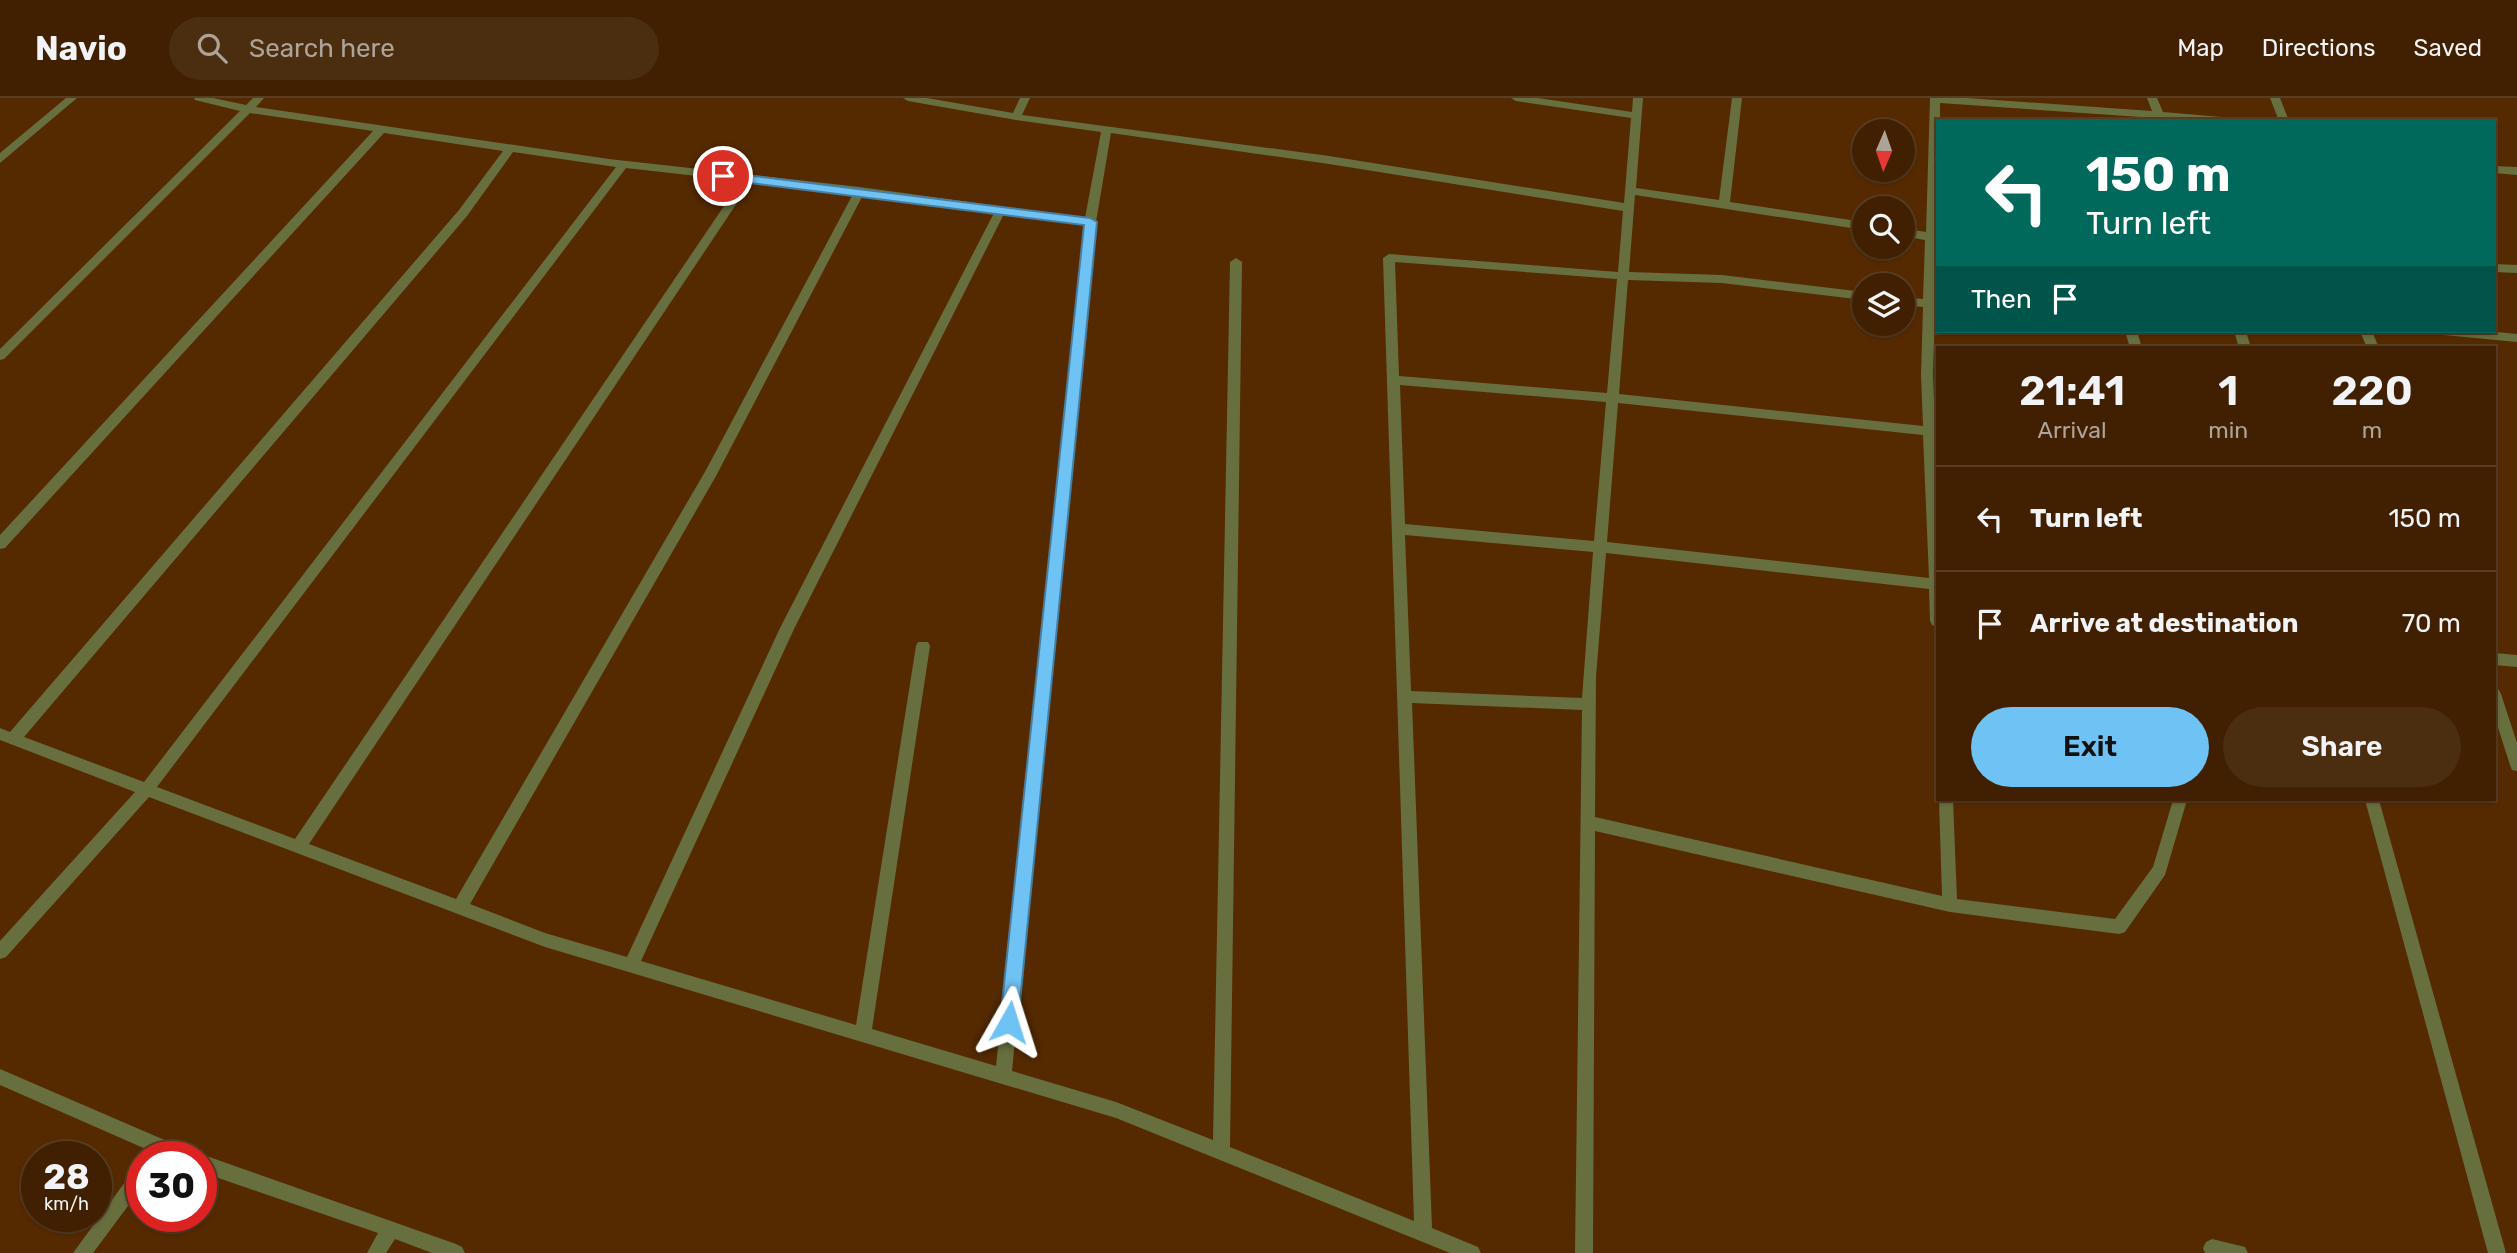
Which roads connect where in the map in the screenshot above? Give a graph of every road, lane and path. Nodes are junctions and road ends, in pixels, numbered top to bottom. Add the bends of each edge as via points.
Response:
1 (72, 98) edge
2 (199, 98) edge
3 (259, 98) edge
4 (908, 98) edge
5 (1025, 98) edge
6 (1516, 98) edge
7 (1639, 98) edge
8 (1737, 98) edge
9 (1935, 98) edge
10 (2152, 98) edge
11 (2275, 98) edge
12 (2053, 103) edge
13 (247, 109) junction
14 (1637, 116) junction
15 (1016, 117) junction
16 (2160, 118) edge
17 (2187, 119) edge
18 (2283, 119) edge
19 (1107, 128) junction
20 (381, 129) junction
21 (510, 149) junction
22 (0, 159) edge
23 (624, 164) junction
24 (2496, 170) edge
25 (2517, 171) edge
26 (748, 178) junction
27 (860, 191) junction
28 (1632, 191) junction
29 (1724, 205) junction
30 (1630, 208) junction
31 (1001, 209) junction
32 (1090, 222) junction
33 (1852, 224) edge
34 (1915, 234) edge
35 (1932, 237) junction
36 (1236, 262) dead end
37 (2496, 268) edge
38 (2517, 270) edge
39 (1623, 276) junction
40 (1852, 295) edge
41 (1915, 302) edge
42 (1934, 304) edge
43 (2465, 333) edge
44 (2517, 338) edge
45 (0, 356) edge
46 (1394, 380) junction
47 (1613, 398) junction
48 (1928, 431) junction
49 (1399, 529) junction
50 (0, 544) edge
51 (1600, 547) junction
52 (1936, 584) joint
53 (923, 646) dead end
54 (2496, 659) edge
55 (2517, 661) edge
56 (1405, 697) junction
57 (2496, 700) edge
58 (1589, 704) junction
59 (6, 736) edge
60 (2517, 765) edge
61 (146, 790) junction
62 (1945, 801) edge
63 (2180, 801) edge
64 (2372, 801) edge
65 (1587, 822) junction
66 (298, 847) junction
67 (1950, 905) junction
68 (460, 907) junction
69 (0, 952) edge
70 (631, 966) junction
71 (863, 1035) junction
72 (0, 1077) edge
73 (1003, 1077) junction
74 (134, 1141) edge
75 (1221, 1152) junction
76 (217, 1169) edge
77 (126, 1194) edge
78 (391, 1229) junction
79 (1423, 1233) junction
80 (2212, 1248) dead end
81 (82, 1253) edge
82 (376, 1253) edge
83 (456, 1253) edge
84 (1472, 1253) edge
85 (1584, 1253) edge
86 (2239, 1253) edge
87 (2497, 1253) edge

1 - 22 street
2 - 13 street
3 - 13 street
4 - 15 street
5 - 15 street
6 - 14 street
7 - 14 street
8 - 29 street
9 - 12 street
9 - 35 street
10 - 16 street
11 - 18 street
12 - 16 street
13 - 20 street
13 - 45 street
14 - 28 street
15 - 19 street
16 - 17 street
19 - 30 street
19 - 32 street
20 - 21 street
20 - 50 street
21 - 23 street
21 - 59 street via 463,213
23 - 26 street
23 - 61 street
24 - 25 street
26 - 27 street
26 - 66 street
27 - 31 street
27 - 68 street via 711,473
28 - 29 street
28 - 30 street
29 - 33 street
30 - 39 street
31 - 32 street
31 - 70 street via 787,628
32 - 73 street
34 - 35 street
35 - 42 street
36 - 75 street
37 - 38 street
39 - 40 street via 1722,279
39 - 46 street via 1389,258
39 - 47 street
41 - 42 street
42 - 48 street
43 - 44 street
46 - 47 street
46 - 49 street
47 - 48 street
47 - 51 street
48 - 52 street
49 - 51 street
49 - 56 street
51 - 52 street
51 - 58 street
53 - 71 street
54 - 55 street
56 - 58 street
56 - 79 street
57 - 60 street
58 - 65 street
59 - 61 street
61 - 66 street
61 - 69 street
62 - 67 street
63 - 67 street via 2160,870 2119,927
64 - 87 street
65 - 67 street
65 - 85 street
66 - 68 street
68 - 70 street
70 - 71 street
71 - 73 street
72 - 74 street
73 - 75 street via 1116,1110
75 - 79 street
76 - 78 street
77 - 81 street
78 - 82 street
78 - 83 street
79 - 84 street
80 - 86 street

